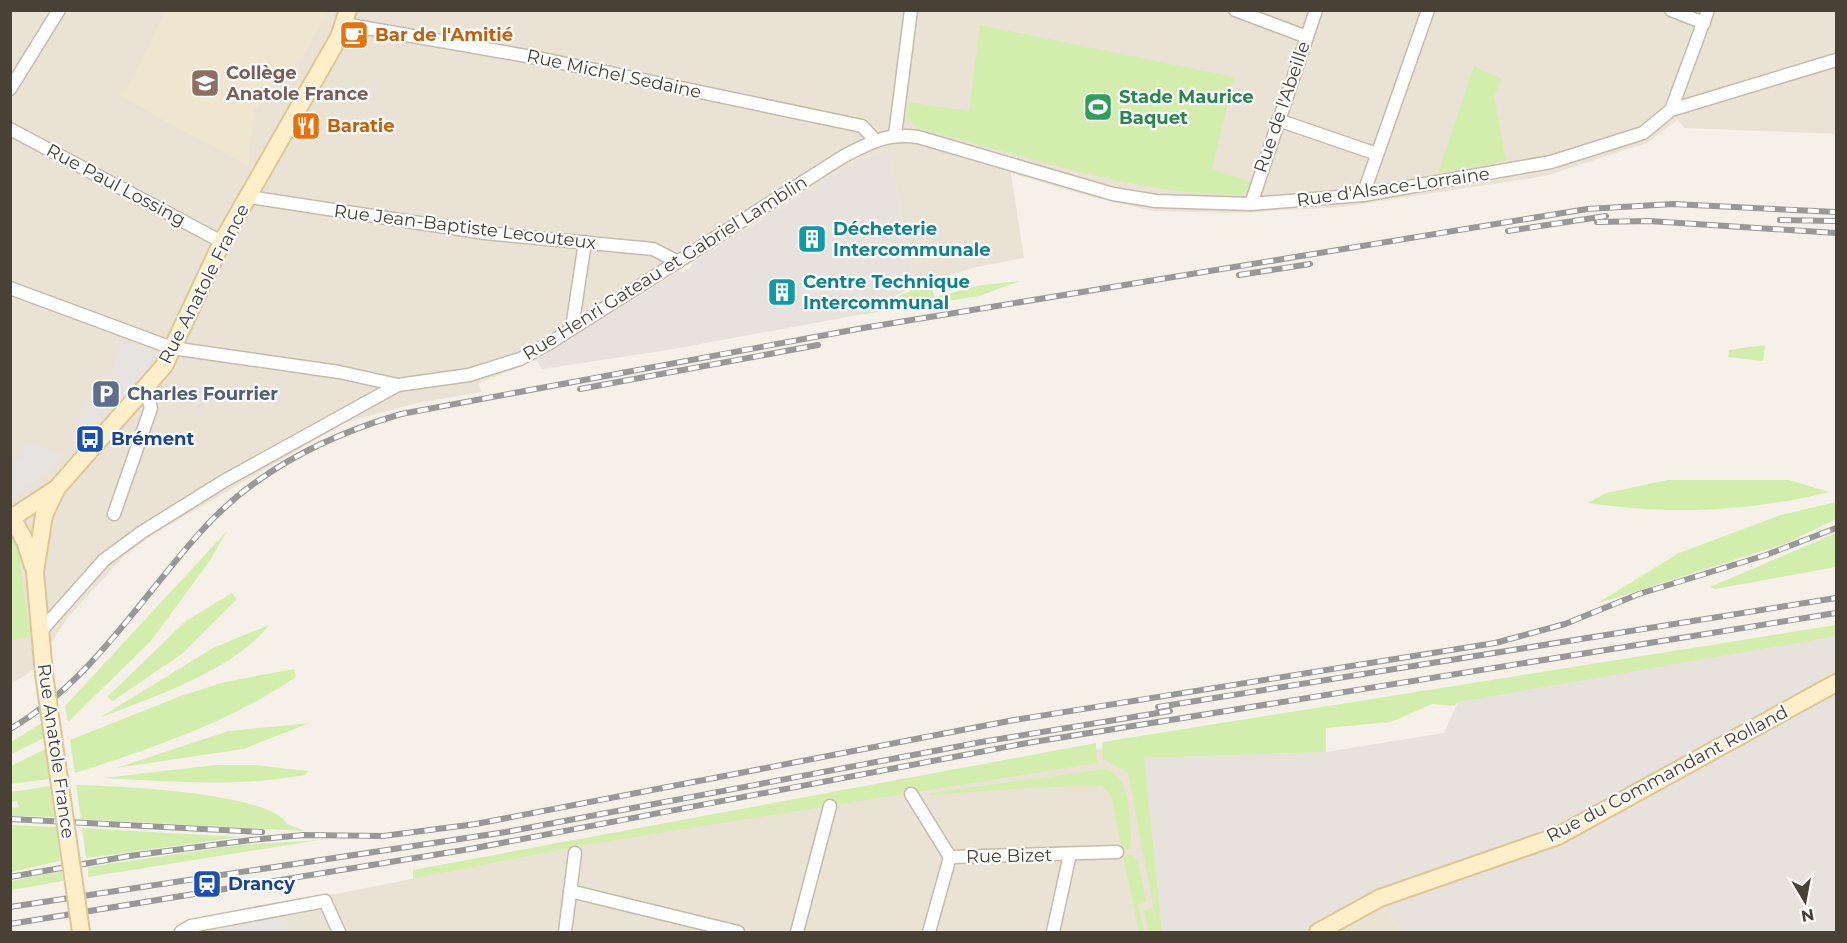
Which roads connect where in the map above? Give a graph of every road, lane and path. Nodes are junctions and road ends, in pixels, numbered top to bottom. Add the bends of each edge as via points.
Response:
1 (58, 10) edge
2 (911, 10) edge
3 (1235, 10) edge
4 (1316, 10) edge
5 (1428, 10) edge
6 (1671, 10) edge
7 (1708, 10) edge
8 (346, 17) edge
9 (1704, 23) junction
10 (1307, 37) junction
11 (1836, 60) edge
12 (10, 89) edge
13 (1671, 110) junction
14 (1278, 120) junction
15 (10, 129) edge
16 (895, 135) junction
17 (875, 140) junction
18 (1377, 154) junction
19 (1363, 195) junction
20 (249, 197) junction
21 (1251, 204) junction
22 (222, 242) junction
23 (585, 242) junction
24 (678, 262) junction
25 (10, 288) edge
26 (573, 328) junction
27 (172, 348) junction
28 (398, 385) junction
29 (145, 388) junction
30 (57, 488) junction
31 (30, 507) junction
32 (114, 514) dead end
33 (41, 522) junction
34 (12, 523) edge
35 (35, 572) junction
36 (40, 632) junction
37 (1836, 683) edge
38 (911, 794) dead end
39 (830, 806) dead end
40 (1117, 852) dead end
41 (575, 853) dead end
42 (1071, 854) junction
43 (950, 857) junction
44 (570, 891) junction
45 (204, 928) edge
46 (81, 933) edge
47 (181, 933) edge
48 (339, 933) edge
49 (565, 933) edge
50 (738, 933) edge
51 (797, 933) edge
52 (929, 933) edge
53 (1053, 933) edge
54 (1318, 933) edge

1 - 12 street
2 - 16 street
3 - 10 street
4 - 10 street, Rue de l'Abeille
5 - 18 street
6 - 9 street
7 - 9 street, Rue d'Alsace-Lorraine
8 - 17 street, Rue Michel Sedaine via 862,126
8 - 20 main road, Rue Anatole France
9 - 13 street, Rue d'Alsace-Lorraine
10 - 14 street, Rue de l'Abeille
11 - 13 street
13 - 19 street, Rue d'Alsace-Lorraine via 1643,133 1591,152
14 - 18 street
14 - 21 street, Rue de l'Abeille
15 - 22 street, Rue Paul Lossing
16 - 17 street, Rue Henri Gateau et Gabriel Lamblin
16 - 21 street, Rue d'Alsace-Lorraine via 918,137 1113,194 1156,201
17 - 24 street, Rue Henri Gateau et Gabriel Lamblin
18 - 19 street
19 - 21 street, Rue d'Alsace-Lorraine
20 - 22 main road, Rue Anatole France
20 - 23 street, Rue Jean-Baptiste Lecouteux via 485,233
22 - 27 main road, Rue Anatole France
23 - 24 street, Rue Jean-Baptiste Lecouteux via 653,249
23 - 26 street
24 - 26 street, Rue Henri Gateau et Gabriel Lamblin
25 - 27 street
26 - 28 street, Rue Henri Gateau et Gabriel Lamblin via 520,359 493,369 448,380
27 - 28 street via 350,374
27 - 29 main road, Rue Anatole France via 164,366
28 - 36 street, Rue Henri Gateau et Gabriel Lamblin via 224,481 142,532 104,560
29 - 30 main road, Rue Anatole France
29 - 32 street via 151,408
30 - 31 main road
30 - 33 main road, Rue Anatole France
31 - 33 main road
31 - 34 main road
33 - 34 main road
33 - 35 main road, Rue Anatole France
34 - 35 main road via 26,541
35 - 36 main road, Rue Anatole France
36 - 46 main road, Rue Anatole France, bridge
37 - 54 main road, Rue du Commandant Rolland via 1558,836 1380,898
38 - 43 street, Rue Bizet
39 - 51 street
40 - 42 street, Rue Bizet
41 - 44 street
42 - 43 street, Rue Bizet
42 - 53 street
43 - 52 street
44 - 49 street
44 - 50 street
45 - 47 street via 185,928
45 - 48 street via 325,901

